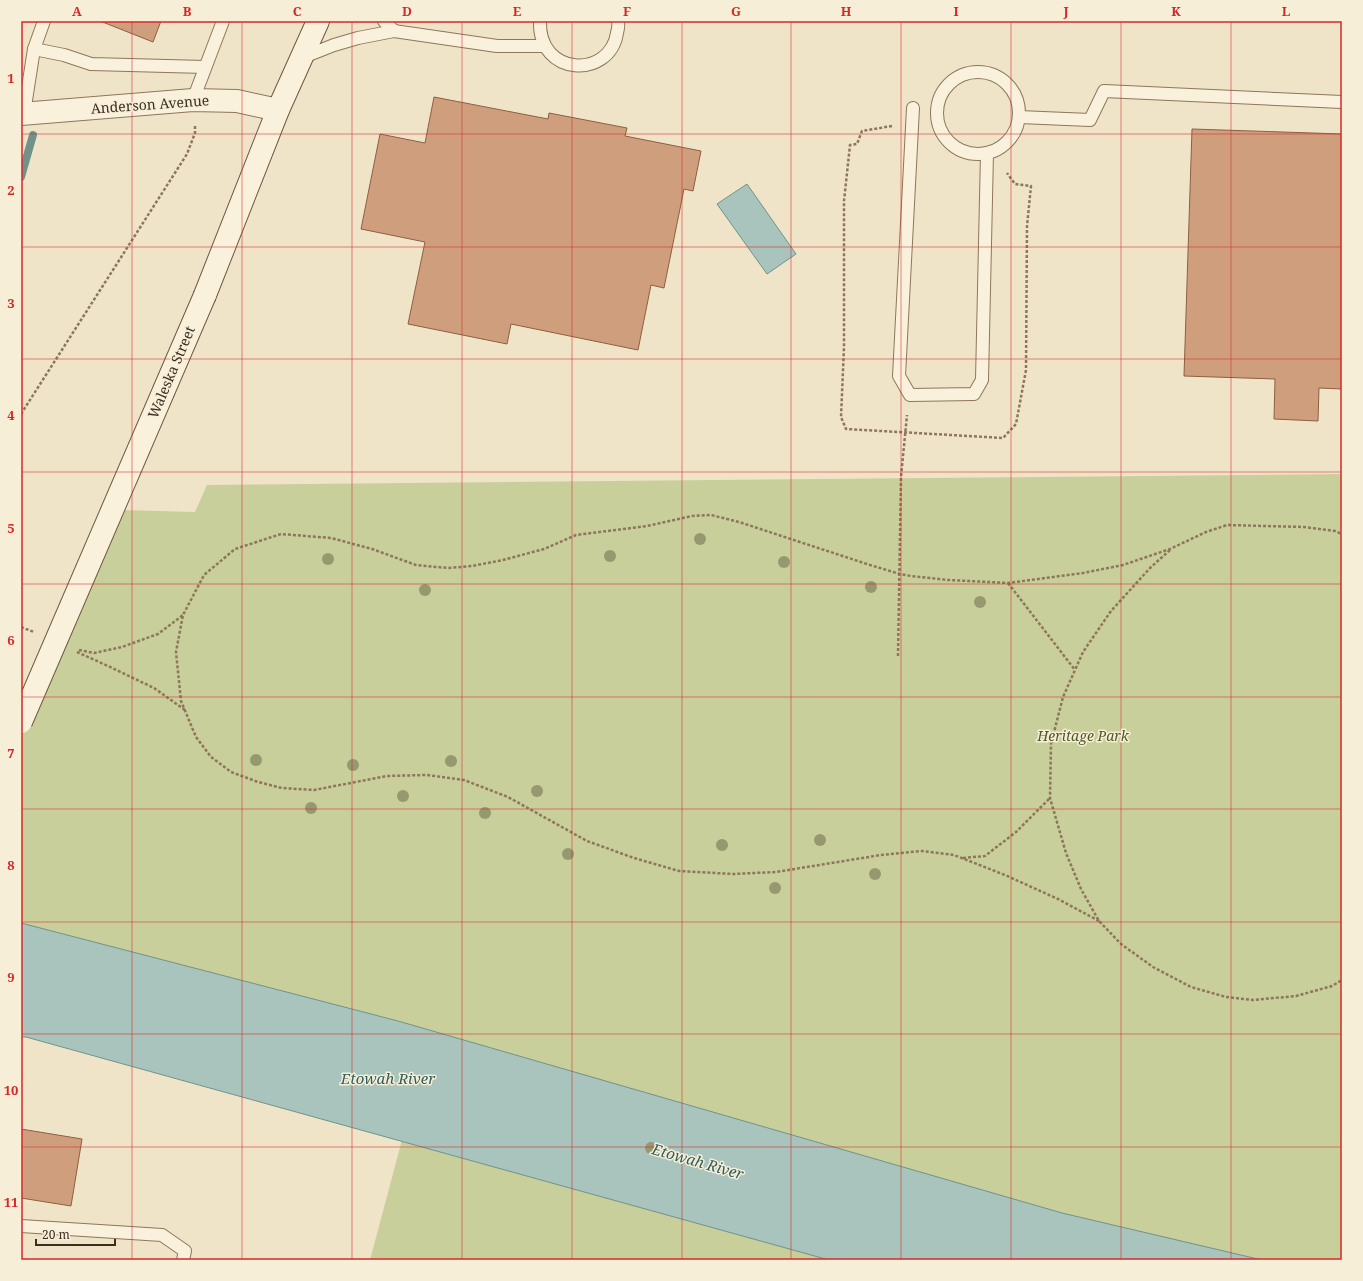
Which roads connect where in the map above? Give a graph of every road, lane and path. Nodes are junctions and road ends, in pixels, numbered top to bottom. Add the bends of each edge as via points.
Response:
1 (44, 21) edge
2 (223, 21) edge
3 (318, 21) edge
4 (384, 21) edge
5 (540, 21) edge
6 (618, 21) edge
7 (394, 31) junction
8 (544, 46) junction
9 (34, 48) junction
10 (301, 58) junction
11 (205, 67) junction
12 (192, 100) junction
13 (1342, 102) edge
14 (914, 108) dead end
15 (278, 110) junction
16 (23, 113) edge
17 (1019, 117) junction
18 (895, 126) dead end
19 (987, 153) junction
20 (1007, 173) dead end
21 (910, 395) junction
22 (21, 414) edge
23 (906, 432) junction
24 (1342, 534) edge
25 (1170, 549) junction
26 (900, 574) junction
27 (1008, 583) junction
28 (183, 615) junction
29 (21, 627) edge
30 (34, 633) dead end
31 (898, 656) dead end
32 (1075, 670) junction
33 (185, 711) junction
34 (21, 722) edge
35 (1050, 798) junction
36 (962, 858) junction
37 (1099, 921) junction
38 (1342, 980) edge
39 (21, 1226) edge
40 (183, 1260) edge

1 - 9 lane
2 - 11 lane
3 - 10 main road, Waleska Street
4 - 7 lane
5 - 8 lane via 539,32
6 - 8 lane via 616,39 609,52 597,62 582,66 567,64 554,57
7 - 8 lane via 497,46
7 - 10 lane via 334,45
9 - 11 lane via 91,64
9 - 16 lane
10 - 15 main road, Waleska Street
11 - 12 lane
12 - 15 main road, Anderson Avenue via 237,101
12 - 16 main road, Anderson Avenue
12 - 22 path via 195,133 187,154
13 - 17 lane via 1104,91 1090,120
14 - 21 lane via 899,376
15 - 34 main road, Waleska Street, bridge via 205,295
17 - 19 lane via 1015,132 1006,144
17 - 19 lane via 1018,101 1010,88 999,78 984,72 968,73 954,80 943,91 938,106 938,123 946,138 958,149 974,154
18 - 23 path via 862,131 858,144 850,146 844,201 844,347 841,417 846,429
19 - 21 lane via 982,380 974,394
20 - 23 path via 1015,184 1031,186 1027,226 1026,370 1016,424 1003,438
21 - 23 path
23 - 26 path via 901,477
24 - 25 path via 1304,527 1227,525
25 - 27 path via 1123,565
25 - 32 path via 1111,611 1083,652
26 - 27 path
26 - 28 path via 711,515 576,536 544,549 503,560 448,568 416,565 331,538 281,534 235,549 228,554 204,575
26 - 31 path
27 - 32 path
28 - 33 path via 176,652 181,701
28 - 33 path via 158,634 122,647 94,653 74,650 154,688
29 - 30 path
32 - 35 path via 1063,697 1051,744
33 - 36 path via 196,737 211,756 231,772 258,782 282,788 314,790 387,776 427,776 464,780 508,797 587,841 679,871 733,874 776,872 922,851
35 - 36 path via 1016,832 985,856
35 - 37 path via 1066,852 1081,889
36 - 37 path via 1051,896
37 - 38 path via 1121,944 1153,967 1191,987 1226,997 1253,1000 1296,996 1332,986
39 - 40 lane via 162,1235 185,1251

